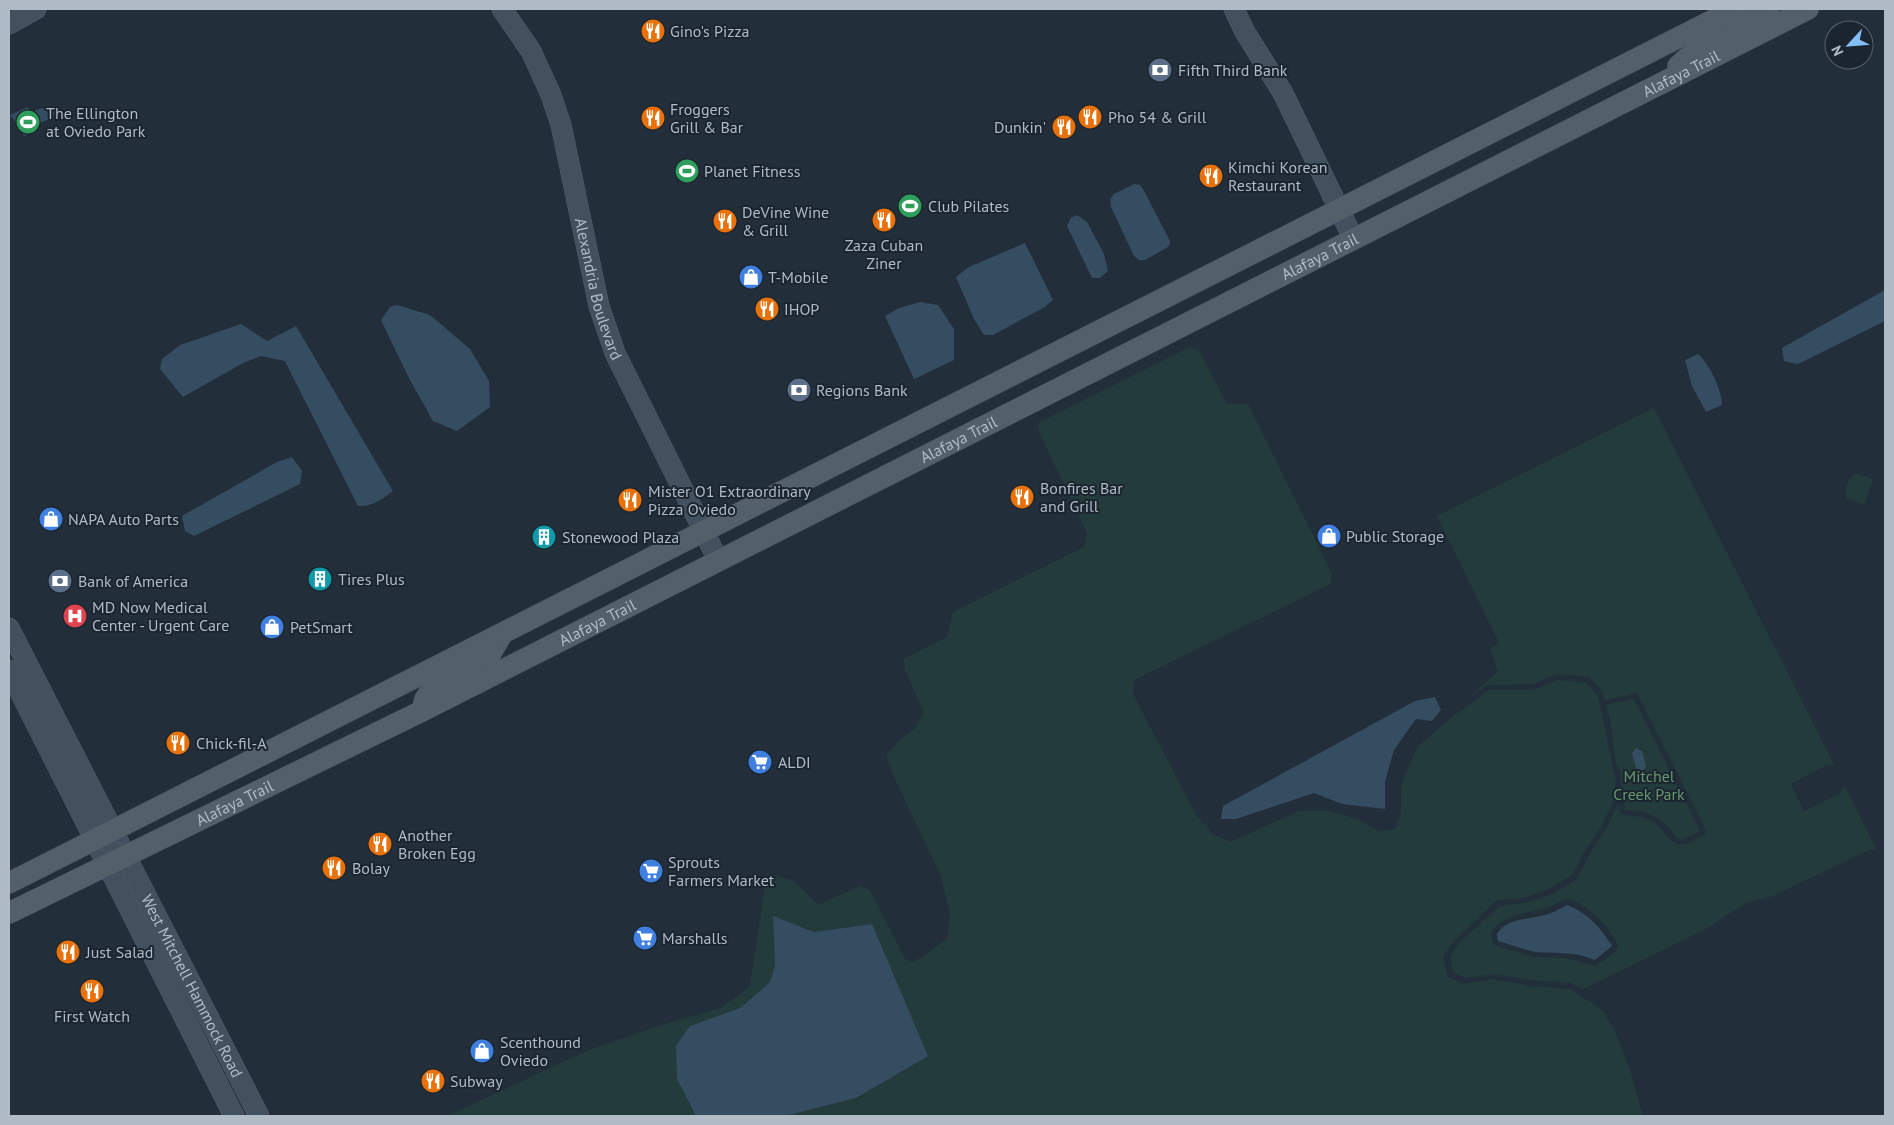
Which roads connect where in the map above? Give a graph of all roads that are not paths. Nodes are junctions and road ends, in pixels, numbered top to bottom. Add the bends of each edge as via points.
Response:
1 (36, 9) edge
2 (502, 9) edge
3 (1234, 9) edge
4 (1735, 9) edge
5 (1770, 9) edge
6 (1808, 9) edge
7 (9, 24) edge
8 (1655, 86) junction
9 (1339, 209) junction
10 (1353, 238) junction
11 (703, 530) junction
12 (718, 560) junction
13 (9, 628) edge
14 (503, 632) junction
15 (9, 670) edge
16 (422, 711) junction
17 (113, 831) junction
18 (94, 840) junction
19 (126, 856) junction
20 (106, 864) junction
21 (9, 883) edge
22 (9, 913) edge
23 (234, 1116) edge
24 (259, 1116) edge

1 - 7 street
2 - 11 street, Alexandria Boulevard via 531,51 551,95 598,306 615,353
3 - 9 street via 1283,93
4 - 9 main road, Alafaya Trail
5 - 8 main road via 1704,43
6 - 8 main road, Alafaya Trail
8 - 10 main road, Alafaya Trail
9 - 10 street
9 - 11 main road, Alafaya Trail
10 - 12 main road, Alafaya Trail
11 - 12 street, Alexandria Boulevard
11 - 14 main road, Alafaya Trail
12 - 16 main road, Alafaya Trail
13 - 17 street, West Mitchell Hammock Road
14 - 16 main road via 490,655 435,685 425,699
14 - 17 main road, Alafaya Trail
15 - 18 street, West Mitchell Hammock Road
16 - 19 main road, Alafaya Trail
17 - 18 main road, Alafaya Trail
17 - 19 street, West Mitchell Hammock Road
18 - 20 street, West Mitchell Hammock Road
18 - 21 main road, Alafaya Trail
19 - 20 main road, Alafaya Trail
19 - 24 street, West Mitchell Hammock Road
20 - 22 main road, Alafaya Trail
20 - 23 street, West Mitchell Hammock Road

